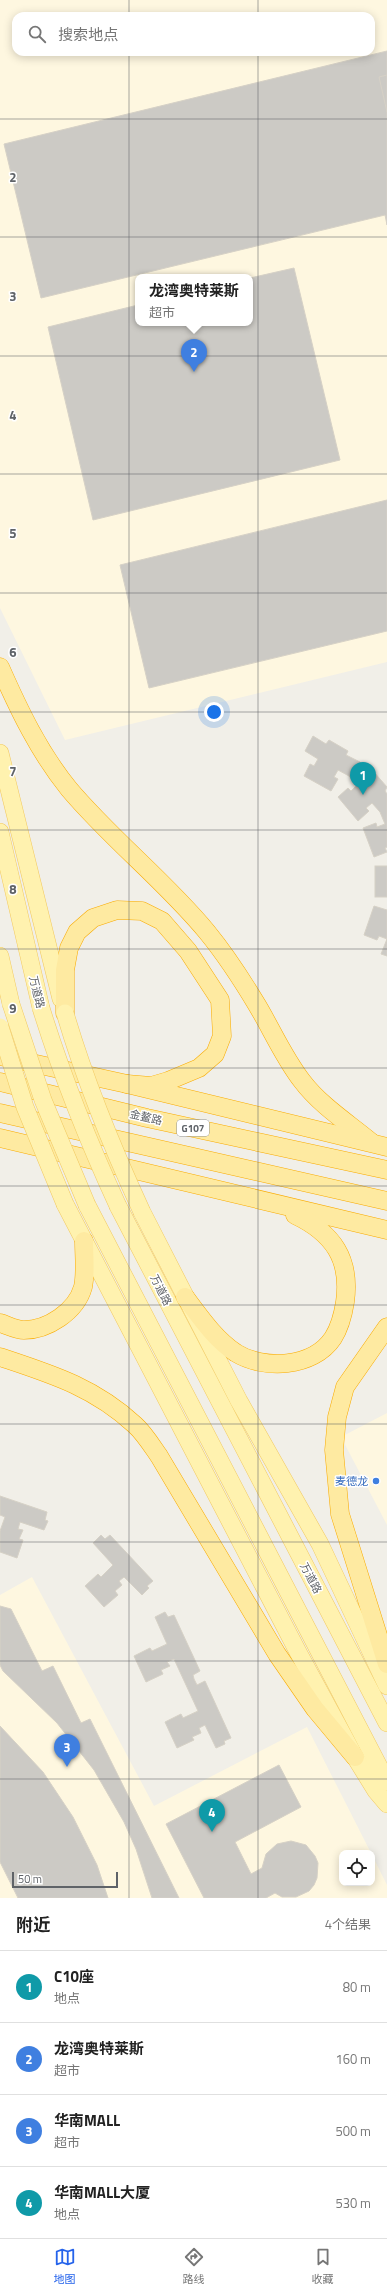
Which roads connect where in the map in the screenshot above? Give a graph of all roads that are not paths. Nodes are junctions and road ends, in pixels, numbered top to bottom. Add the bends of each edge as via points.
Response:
1 (0, 667) edge
2 (0, 753) edge
3 (0, 832) edge
4 (0, 956) edge
5 (65, 1013) junction
6 (0, 1027) edge
7 (0, 1056) edge
8 (0, 1082) edge
9 (128, 1084) junction
10 (0, 1113) edge
11 (0, 1138) edge
12 (379, 1144) edge
13 (387, 1170) edge
14 (268, 1202) junction
15 (387, 1202) edge
16 (387, 1230) edge
17 (84, 1241) junction
18 (185, 1297) junction
19 (0, 1323) edge
20 (387, 1327) edge
21 (0, 1357) edge
22 (387, 1664) edge
23 (387, 1686) edge
24 (387, 1723) edge
25 (355, 1757) junction
26 (387, 1782) edge
27 (387, 1804) edge

1 - 12 highway via 24,720 70,789 208,933 256,1004 302,1082 326,1105
2 - 5 main road
3 - 24 main road, 万道路, bridge via 41,1008 68,1088 96,1159
4 - 26 main road, bridge via 11,1004 43,1100 87,1205
5 - 9 highway via 65,970 69,948 77,932 93,918 117,910 142,910 162,921 184,946 220,1000 222,1036 215,1054 199,1068 151,1086
5 - 18 main road, bridge via 97,1109 142,1212
6 - 17 main road, bridge via 25,1108 65,1204
7 - 9 highway
8 - 13 highway, 金鳌路 / G107 via 148,1118
9 - 12 highway
10 - 15 highway
11 - 14 highway
14 - 16 highway
14 - 18 highway via 314,1224 337,1247 347,1273 346,1294 342,1321 332,1340 317,1352 296,1362 276,1365 257,1362 224,1344
17 - 19 highway via 83,1288 74,1303 59,1318 42,1327 22,1330
17 - 25 main road
18 - 23 main road via 239,1401 320,1544
20 - 22 highway via 345,1387 336,1417 334,1450 340,1514
21 - 25 highway via 74,1383 105,1400 136,1426 171,1475 277,1654 315,1709
25 - 27 main road

